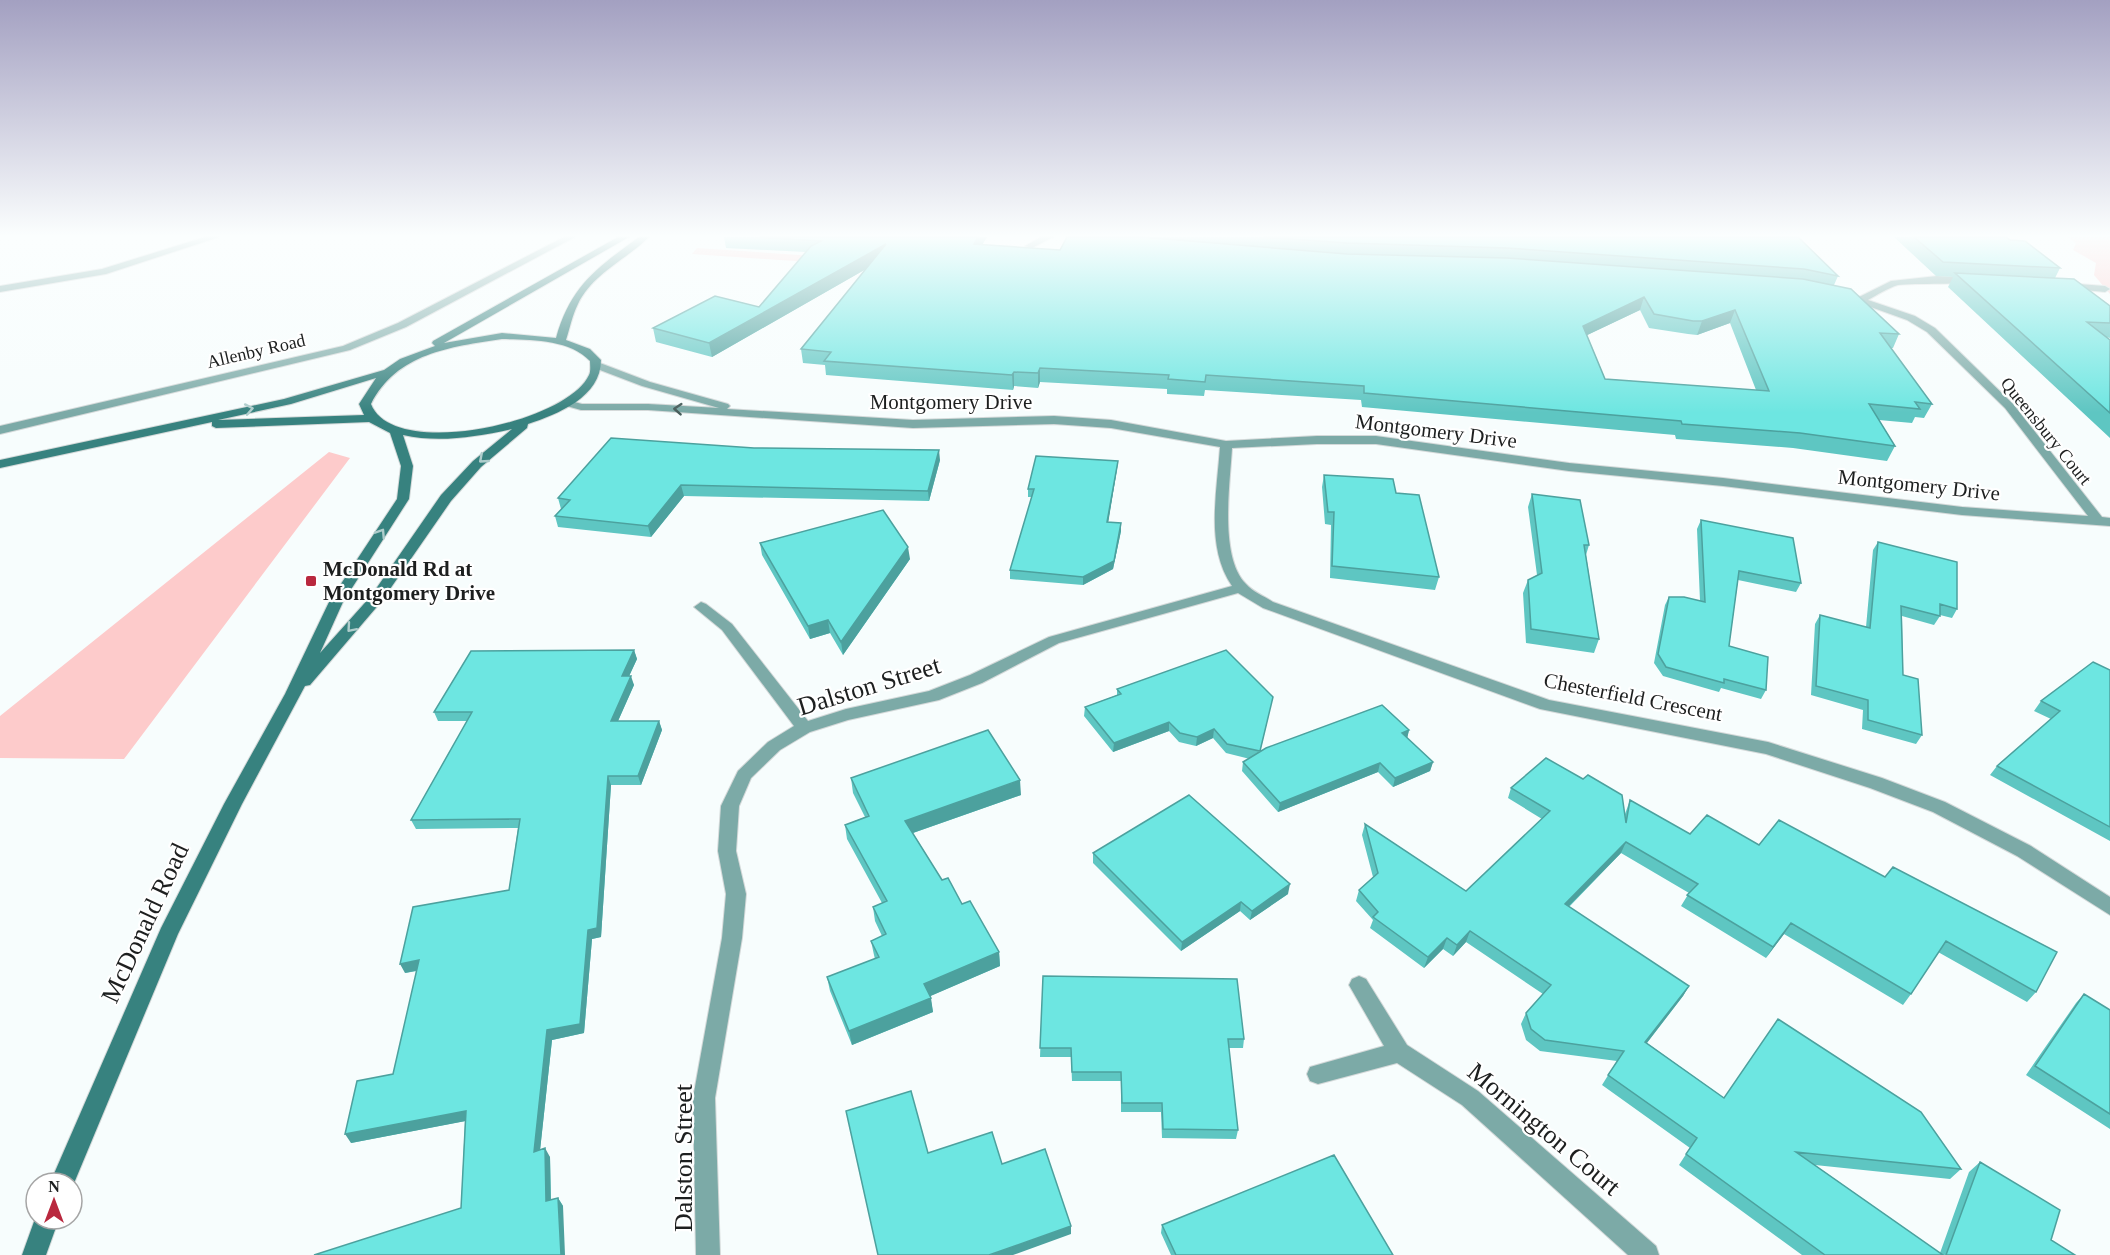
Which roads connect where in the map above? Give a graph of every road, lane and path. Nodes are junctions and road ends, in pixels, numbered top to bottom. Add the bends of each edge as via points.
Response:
1 (459, 296) edge
2 (522, 296) edge
3 (576, 296) edge
4 (1844, 296) edge
5 (1870, 296) edge
6 (1861, 300) junction
7 (561, 339) junction
8 (406, 361) junction
9 (596, 365) junction
10 (388, 371) junction
11 (567, 403) junction
12 (757, 415) junction
13 (371, 418) junction
14 (528, 421) junction
15 (0, 429) edge
16 (151, 431) junction
17 (395, 431) junction
18 (1226, 446) junction
19 (0, 464) edge
20 (2104, 521) edge
21 (1240, 588) junction
22 (701, 607) dead end
23 (293, 694) junction
24 (804, 728) junction
25 (2110, 907) edge
26 (1359, 985) dead end
27 (1399, 1052) junction
28 (1318, 1074) dead end
29 (67, 1171) edge
30 (42, 1231) edge
31 (33, 1255) edge
32 (708, 1255) edge
33 (1647, 1255) edge

1 - 15 street, Allenby Road via 346,348
2 - 8 main road
3 - 7 main road
4 - 6 street, Queensbury Court
5 - 6 street
6 - 20 street, Queensbury Court via 1911,318 1931,330 2009,406
7 - 8 main road via 502,336 435,349
7 - 9 main road via 591,354
8 - 10 main road
9 - 11 main road via 594,377
9 - 12 street, Montgomery Drive via 646,384
10 - 13 main road via 371,387 365,404
16 -> 10 main road via 287,402
12 -> 11 street, Montgomery Drive via 612,405 581,407
11 - 14 main road
12 - 18 street, Montgomery Drive via 913,424 1054,420 1099,423
13 - 16 main road via 229,423
13 - 17 main road
14 - 17 main road via 458,435
14 -> 23 main road, McDonald Road via 477,464 446,498 376,599
16 - 19 main road
23 -> 17 main road, McDonald Road via 336,602 403,499 407,466
18 - 20 street, Montgomery Drive via 1376,440 1569,467 1962,512
18 - 21 street via 1224,551 1229,571
21 - 24 street, Dalston Street via 1054,640 933,696
21 - 25 street, Chesterfield Crescent via 1268,604 1546,705 1757,746 1876,783 1939,807 2024,851
22 - 24 street via 727,627
23 - 29 main road, McDonald Road via 168,934
24 - 32 street, Dalston Street via 774,746 744,775 730,806 727,851 736,894 704,1098
26 - 27 street, Mornington Court
27 - 28 street
27 - 33 street, Mornington Court via 1470,1098
30 - 31 main road

